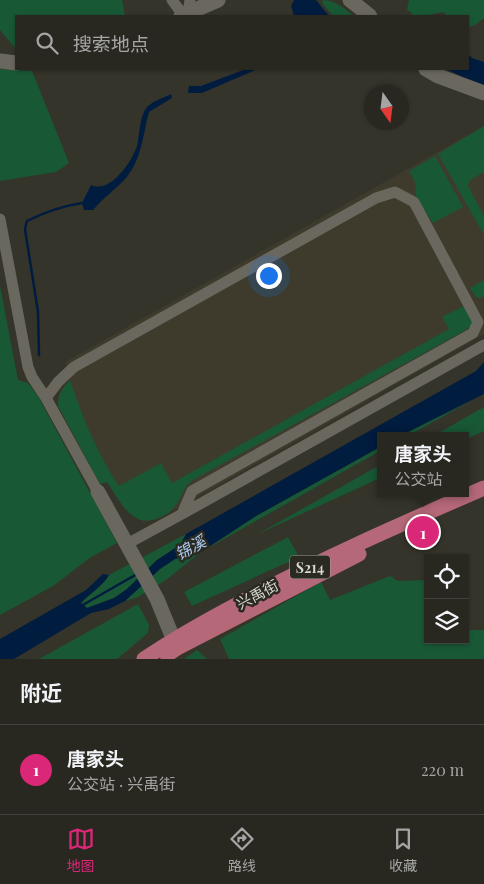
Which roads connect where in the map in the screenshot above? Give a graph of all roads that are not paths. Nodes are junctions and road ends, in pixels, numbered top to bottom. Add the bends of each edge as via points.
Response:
1 (172, 0) edge
2 (218, 0) edge
3 (350, 0) edge
4 (186, 11) edge
5 (369, 15) edge
6 (0, 61) edge
7 (15, 63) edge
8 (428, 70) edge
9 (484, 93) edge
10 (0, 219) edge
11 (484, 345) edge
12 (46, 398) junction
13 (484, 488) edge
14 (98, 492) joint
15 (469, 495) edge
16 (463, 497) edge
17 (484, 499) edge
18 (182, 514) junction
19 (129, 548) junction
20 (175, 644) junction
21 (144, 659) edge
22 (162, 659) edge

1 - 4 street
2 - 4 street
3 - 5 street
6 - 7 street
8 - 9 street
10 - 12 street via 28,367
11 - 18 street
12 - 14 street
12 - 18 street via 74,367 376,198 395,192 414,202 478,322 473,333 192,491
13 - 15 main road, 兴禹街 / S214
14 - 19 street
16 - 20 main road, 兴禹街 / S214 via 264,589
17 - 20 main road, 兴禹街 / S214 via 375,546
18 - 19 street
19 - 20 street via 153,592
20 - 21 main road, 兴禹街 / S214
20 - 22 main road, 兴禹街 / S214

